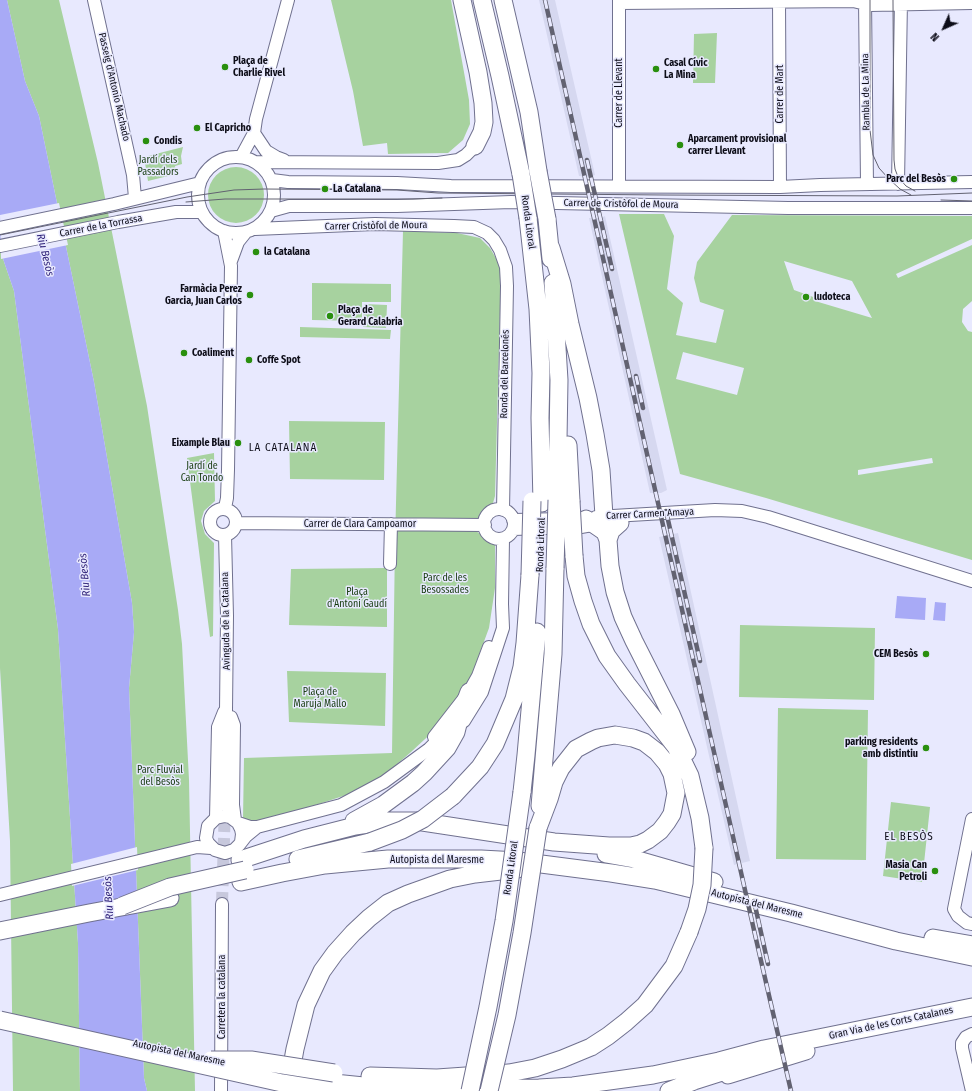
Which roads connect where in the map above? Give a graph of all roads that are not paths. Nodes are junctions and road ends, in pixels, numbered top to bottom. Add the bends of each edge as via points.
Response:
1 (94, 0) edge
2 (288, 0) edge
3 (462, 0) edge
4 (482, 0) edge
5 (503, 0) edge
6 (779, 1) edge
7 (619, 2) edge
8 (865, 2) edge
9 (901, 2) edge
10 (972, 3) edge
11 (254, 133) junction
12 (475, 146) joint
13 (241, 157) junction
14 (255, 162) junction
15 (289, 162) junction
16 (272, 180) junction
17 (972, 182) edge
18 (200, 183) junction
19 (867, 184) junction
20 (898, 184) junction
21 (619, 186) junction
22 (780, 187) junction
23 (135, 198) junction
24 (972, 208) edge
25 (271, 211) junction
26 (202, 212) junction
27 (0, 228) edge
28 (224, 231) junction
29 (250, 231) junction
30 (494, 240) joint
31 (0, 246) edge
32 (550, 248) junction
33 (231, 262) junction
34 (551, 501) junction
35 (225, 508) junction
36 (503, 510) junction
37 (595, 520) junction
38 (785, 522) junction
39 (236, 523) junction
40 (391, 524) junction
41 (620, 524) junction
42 (484, 525) junction
43 (513, 525) junction
44 (225, 535) junction
45 (503, 539) junction
46 (608, 540) junction
47 (390, 564) dead end
48 (542, 570) junction
49 (972, 581) edge
50 (502, 604) junction
51 (469, 692) junction
52 (226, 707) junction
53 (457, 725) junction
54 (437, 750) junction
55 (411, 763) junction
56 (690, 776) junction
57 (545, 797) junction
58 (225, 805) tunnel mouth
59 (216, 818) junction
60 (972, 819) edge
61 (237, 822) junction
62 (257, 827) junction
63 (338, 830) junction
64 (478, 831) junction
65 (206, 836) junction
66 (241, 842) junction
67 (197, 847) junction
68 (211, 848) junction
69 (242, 871) junction
70 (692, 888) junction
71 (0, 895) edge
72 (222, 904) tunnel mouth
73 (122, 906) junction
74 (972, 924) edge
75 (869, 928) junction
76 (0, 931) edge
77 (972, 945) edge
78 (972, 957) edge
79 (972, 1007) edge
80 (0, 1013) edge
81 (972, 1016) edge
82 (0, 1020) edge
83 (875, 1026) junction
84 (972, 1034) edge
85 (859, 1036) junction
86 (840, 1040) junction
87 (333, 1082) edge
88 (221, 1091) edge
89 (290, 1091) edge
90 (470, 1091) edge
91 (489, 1091) edge
92 (669, 1091) edge
93 (685, 1091) edge
94 (972, 1091) edge

1 - 23 street, Passeig d'Antonio Machado via 133,175
2 - 11 street
3 - 12 highway via 483,103 484,122
4 - 34 highway, Ronda Litoral, bridge via 521,174 532,246 541,372 540,418
5 - 32 highway, Ronda Litoral, bridge via 529,112
6 - 7 street
6 - 8 street
6 - 22 street, Carrer de Mart
7 - 21 street, Carrer de Llevant
8 - 9 street via 870,5
8 - 19 street, Rambla de La Mina
9 - 10 street
9 - 20 street
11 - 13 street
11 - 15 street via 266,151
12 - 15 street via 458,160 438,163
13 - 14 street
13 - 18 street via 221,160 205,173
14 - 15 street
14 - 16 street
16 - 21 street, Carrer de Cristòfol de Moura via 452,186
16 - 25 street via 275,195
17 - 20 street, Carrer de Cristòfol de Moura
18 - 23 street, Carrer de la Torrassa
18 - 26 street via 198,193
19 - 20 street, Carrer de Cristòfol de Moura
19 - 22 street, Carrer de Cristòfol de Moura
21 - 22 street, Carrer de Cristòfol de Moura
23 - 27 street, Carrer de la Torrassa
24 - 25 street, Carrer de Cristòfol de Moura via 788,208 511,202 289,206
25 - 29 street via 264,222
26 - 28 street via 209,221
26 - 31 street, Carrer de la Torrassa via 176,212
28 - 29 street
28 - 33 street
29 - 30 street, Carrer Cristòfol de Moura via 375,224 454,226 474,227 487,233
29 - 33 street via 238,242
30 - 36 street, Ronda del Barcelonés via 506,266 507,279
32 - 34 highway, Ronda Litoral via 559,380
32 - 37 highway via 562,284 588,398 601,470
33 - 35 street via 228,470
34 - 48 highway, Ronda Litoral
34 - 56 highway, bridge via 574,556 576,576 591,624 607,656 676,747
35 - 39 street via 235,516
35 - 44 street via 216,510 209,521 212,530
36 - 42 street via 490,512
36 - 43 street via 509,513
37 - 38 street, Carrer Carmen Amaya via 729,510
37 - 41 street, Carrer Carmen Amaya
37 - 43 street, Carrer Carmen Amaya via 581,527
37 - 46 highway
38 - 41 street, Carrer Carmen Amaya via 717,517
38 - 49 street, Carrer Carmen Amaya
39 - 40 street, Carrer de Clara Campoamor
39 - 44 street via 232,531
40 - 42 street, Carrer de Clara Campoamor
40 - 47 street
41 - 46 highway via 611,531
42 - 45 street via 492,537
43 - 45 street via 509,536
44 - 52 street, Avinguda de la Catalana
45 - 50 street
46 - 56 highway via 615,592 623,616 686,745
48 - 57 highway, Ronda Litoral via 553,654
48 - 69 highway, bridge via 514,700 495,744 480,767 453,796 423,819 370,842
48 - 90 highway, Ronda Litoral, bridge via 522,792 504,921
50 - 51 street via 492,640
50 - 53 street via 503,628 482,692 464,721
51 - 53 highway
51 - 55 street
52 - 58 street, Avinguda de la Catalana
52 - 59 street, Avinguda de la Catalana via 218,727
52 - 61 street, Avinguda de la Catalana via 234,725 233,805
53 - 54 highway via 447,748
54 - 55 street
54 - 63 highway via 424,773 383,805
55 - 62 street via 384,782 341,804
56 - 87 highway, bridge via 704,848 702,885 697,909 674,966 645,1005 626,1022 591,1047 535,1068 480,1076 393,1077
57 - 64 highway via 561,768 576,749 598,738 615,735 644,742 657,752 672,774 676,793 672,814 660,831 648,840 631,846 554,842
57 - 91 highway, Ronda Litoral, bridge via 510,1000
59 - 61 street via 230,817
59 - 65 street via 208,826
60 - 74 street via 954,909 958,916
61 - 62 street
61 - 66 street via 242,834
62 - 66 street
63 - 64 highway via 370,823 416,821
63 - 69 highway via 304,839
64 - 75 highway via 491,837 634,859
65 - 67 street
65 - 68 street
66 - 68 street via 234,850 225,853
67 - 68 street
67 - 71 street
69 - 70 highway, Autopista del Maresme via 282,872 388,859 481,859 611,873
69 - 73 highway, bridge via 170,887
69 - 73 highway, Autopista del Maresme, bridge via 170,898
70 - 75 highway, Autopista del Maresme via 818,920
70 - 89 highway via 665,890 521,869 450,879 388,903 353,933 322,971 299,1029 290,1077
72 - 88 street, Carretera la catalana
73 - 76 highway, Autopista del Maresme
75 - 77 highway
75 - 78 highway via 920,946
79 - 83 highway, Gran Via de les Corts Catalanes
80 - 87 highway, Autopista del Maresme, bridge via 211,1060 251,1060
81 - 85 highway
82 - 87 highway, bridge via 275,1081
83 - 85 highway
83 - 87 highway, Gran Via de les Corts Catalanes via 653,1075 573,1086 403,1090
84 - 94 street via 962,1043
85 - 86 highway
86 - 92 highway via 719,1073
86 - 93 highway

